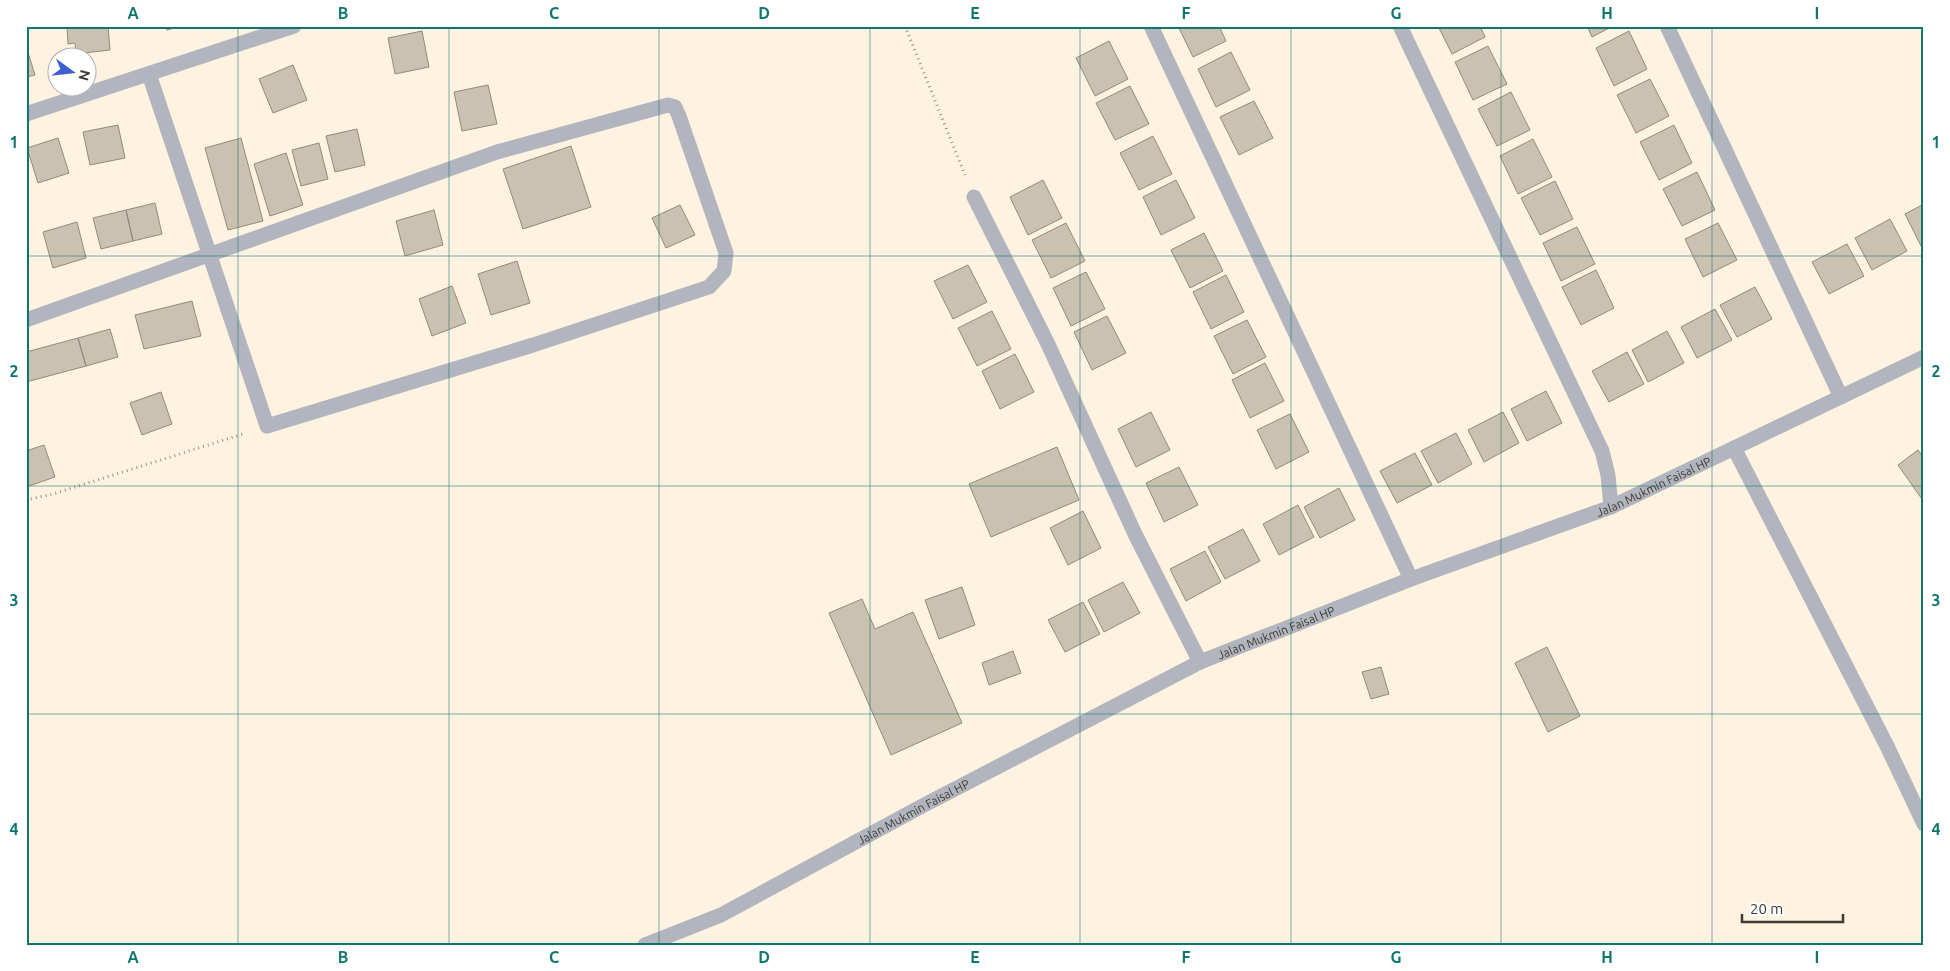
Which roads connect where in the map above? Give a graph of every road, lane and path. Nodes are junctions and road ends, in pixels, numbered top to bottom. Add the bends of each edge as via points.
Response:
1 (294, 26) edge
2 (905, 26) edge
3 (1151, 26) edge
4 (1400, 26) edge
5 (1667, 26) edge
6 (149, 74) junction
7 (26, 114) edge
8 (974, 197) joint
9 (210, 254) junction
10 (26, 320) edge
11 (1924, 357) edge
12 (1840, 397) junction
13 (267, 426) junction
14 (1734, 448) junction
15 (26, 500) edge
16 (1611, 507) junction
17 (1411, 579) junction
18 (1200, 662) junction
19 (1924, 824) edge
20 (645, 945) edge

1 - 6 street
2 - 8 path
3 - 17 street
4 - 16 street via 1602,451
5 - 12 street
6 - 7 street
6 - 9 street
8 - 18 street via 1047,342 1135,534
9 - 10 street
9 - 13 street
9 - 13 street via 498,152 668,105 675,107 680,116 726,253 724,271 709,287 533,345
11 - 12 street, Jalan Mukmin Faisal HP
12 - 14 street, Jalan Mukmin Faisal HP
13 - 15 path
14 - 16 street, Jalan Mukmin Faisal HP
14 - 19 street
16 - 17 street, Jalan Mukmin Faisal HP
17 - 18 street, Jalan Mukmin Faisal HP
18 - 20 street, Jalan Mukmin Faisal HP via 721,915

